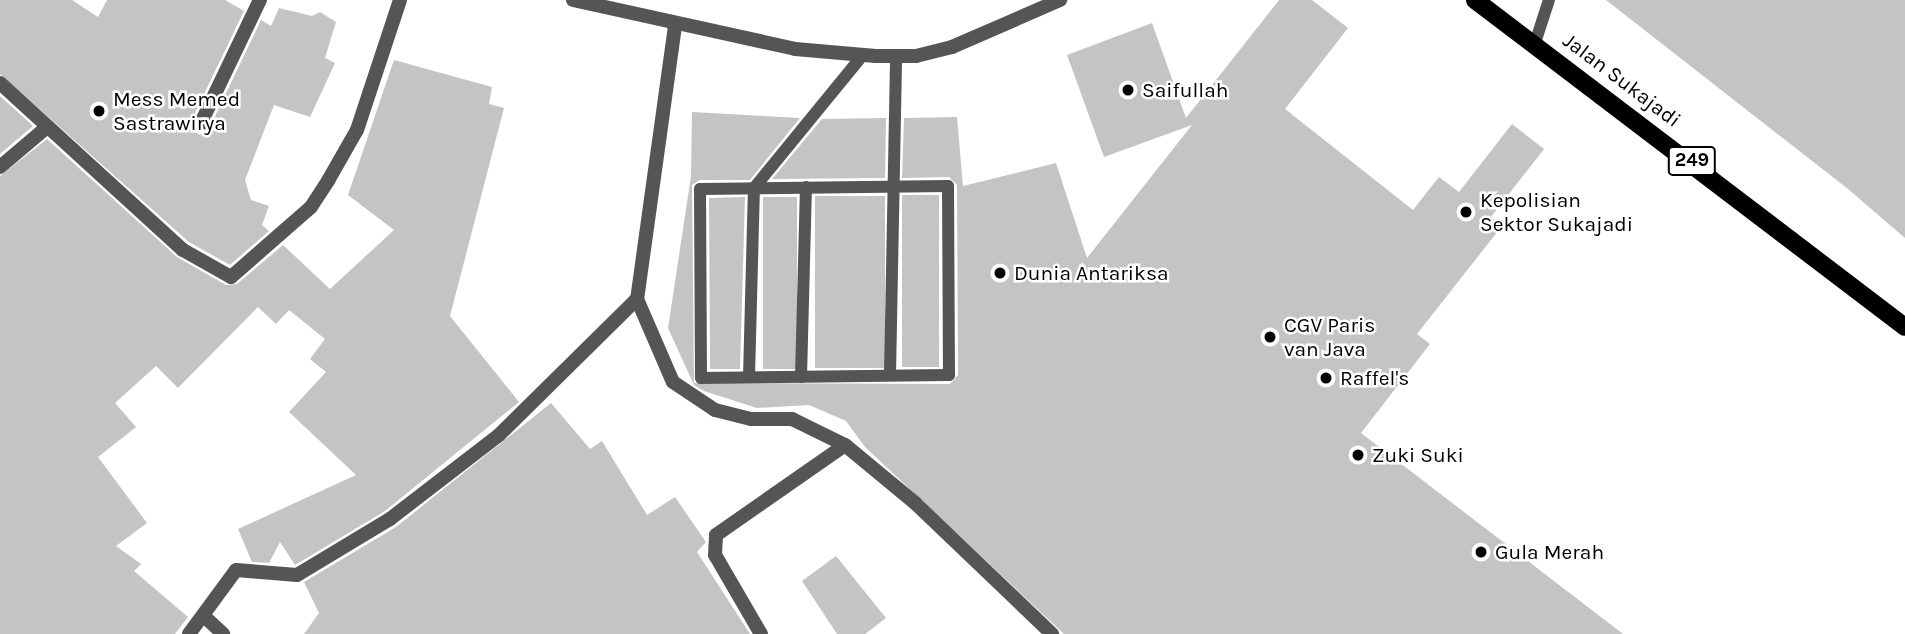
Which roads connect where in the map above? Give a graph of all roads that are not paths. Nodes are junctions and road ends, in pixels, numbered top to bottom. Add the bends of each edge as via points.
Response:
1 (260, 0) edge
2 (400, 0) edge
3 (573, 0) edge
4 (1041, 0) edge
5 (1060, 0) edge
6 (1475, 0) edge
7 (1549, 0) edge
8 (1008, 24) junction
9 (675, 26) junction
10 (1535, 43) junction
11 (863, 55) junction
12 (896, 56) junction
13 (0, 83) edge
14 (200, 125) dead end
15 (47, 127) junction
16 (0, 167) edge
17 (806, 187) junction
18 (895, 187) junction
19 (754, 188) junction
20 (637, 299) junction
21 (1905, 327) edge
22 (890, 375) junction
23 (749, 377) junction
24 (801, 377) junction
25 (845, 445) junction
26 (205, 617) junction
27 (189, 634) edge
28 (223, 634) edge
29 (761, 634) edge
30 (1052, 634) edge

1 - 14 street
2 - 15 street via 361,120 329,179 311,207 231,277 183,250
3 - 9 street
4 - 8 street
5 - 8 street
6 - 10 main road, Jalan Sukajadi / 249
7 - 10 lane
8 - 12 street via 952,47
9 - 11 street via 795,49
9 - 20 street
10 - 21 main road, Jalan Sukajadi / 249
11 - 12 street
11 - 19 lane
12 - 18 lane
13 - 15 street
15 - 16 street
17 - 18 lane
17 - 19 lane
17 - 24 lane
18 - 22 lane
18 - 22 lane via 948,186 949,375
19 - 23 lane
19 - 23 lane via 700,189 701,378
20 - 25 street via 673,382 715,410 751,419 792,419
20 - 26 street via 499,435 390,519 297,575 243,567 236,570
22 - 24 lane
23 - 24 lane
25 - 29 street via 716,535 715,555
25 - 30 street via 915,503
26 - 27 street
26 - 28 street

